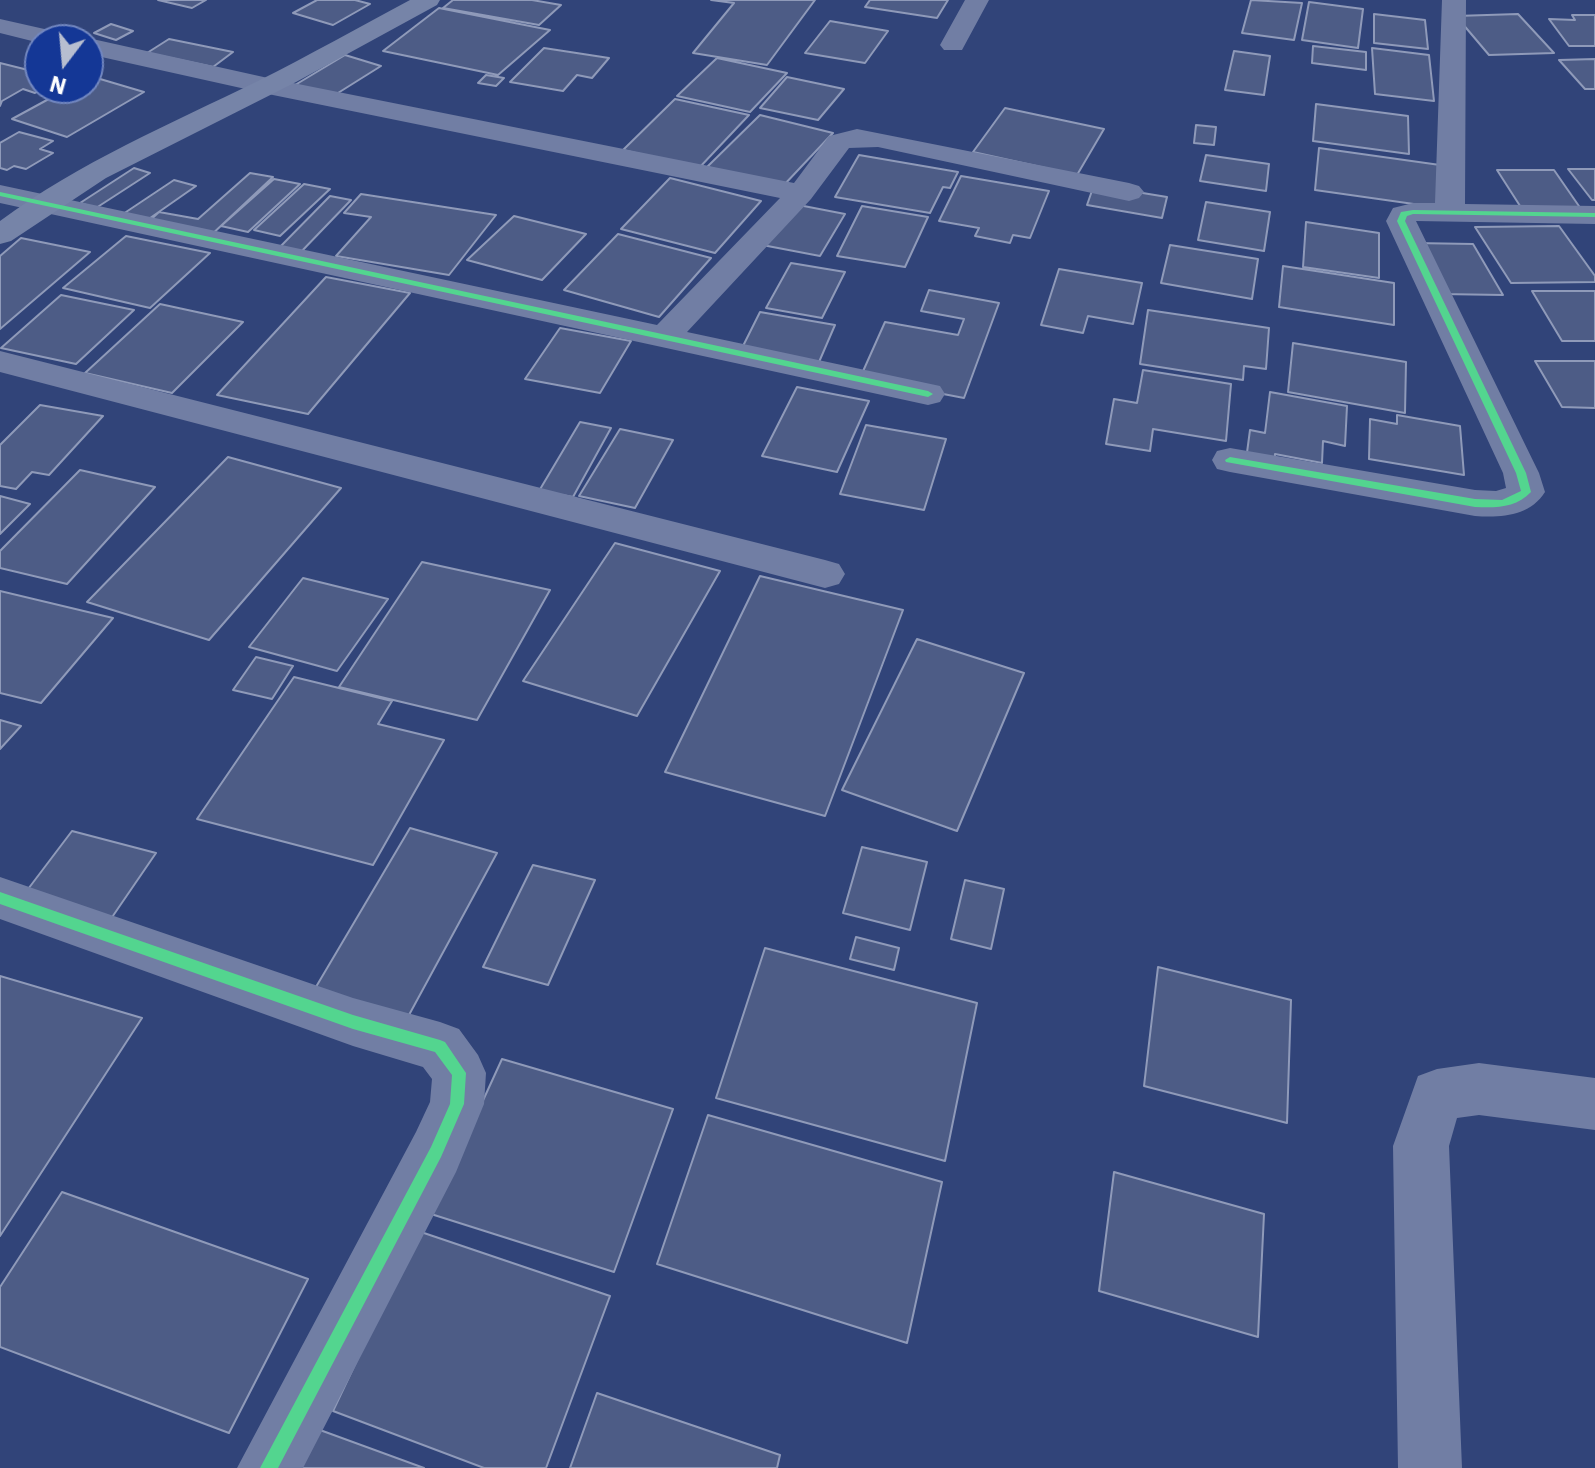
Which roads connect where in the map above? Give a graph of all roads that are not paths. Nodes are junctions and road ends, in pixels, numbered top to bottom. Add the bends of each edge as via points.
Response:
1 (428, 0) edge
2 (977, 0) edge
3 (1454, 0) edge
4 (0, 26) edge
5 (24, 31) edge
6 (953, 45) dead end
7 (104, 50) edge
8 (268, 86) junction
9 (1129, 192) dead end
10 (801, 193) junction
11 (0, 194) edge
12 (39, 204) junction
13 (1450, 212) junction
14 (1593, 218) edge
15 (0, 235) edge
16 (663, 338) junction
17 (0, 361) edge
18 (928, 394) dead end
19 (1230, 460) dead end
20 (825, 574) dead end
21 (0, 898) edge
22 (1595, 1104) edge
23 (269, 1468) edge
24 (1430, 1468) edge

1 - 8 main road
2 - 6 street
3 - 13 street
4 - 5 street
7 - 8 street
8 - 10 street
8 - 12 main road via 139,147
9 - 10 street via 857,137 839,142
10 - 16 street
11 - 12 street
12 - 15 main road
12 - 16 street
13 - 14 street
13 - 19 street via 1404,214 1401,221 1526,492 1498,505 1475,503
16 - 18 street
17 - 20 street
21 - 23 street via 353,1022 440,1047 459,1073 457,1104 436,1152
22 - 24 street via 1479,1089 1437,1095 1421,1146

